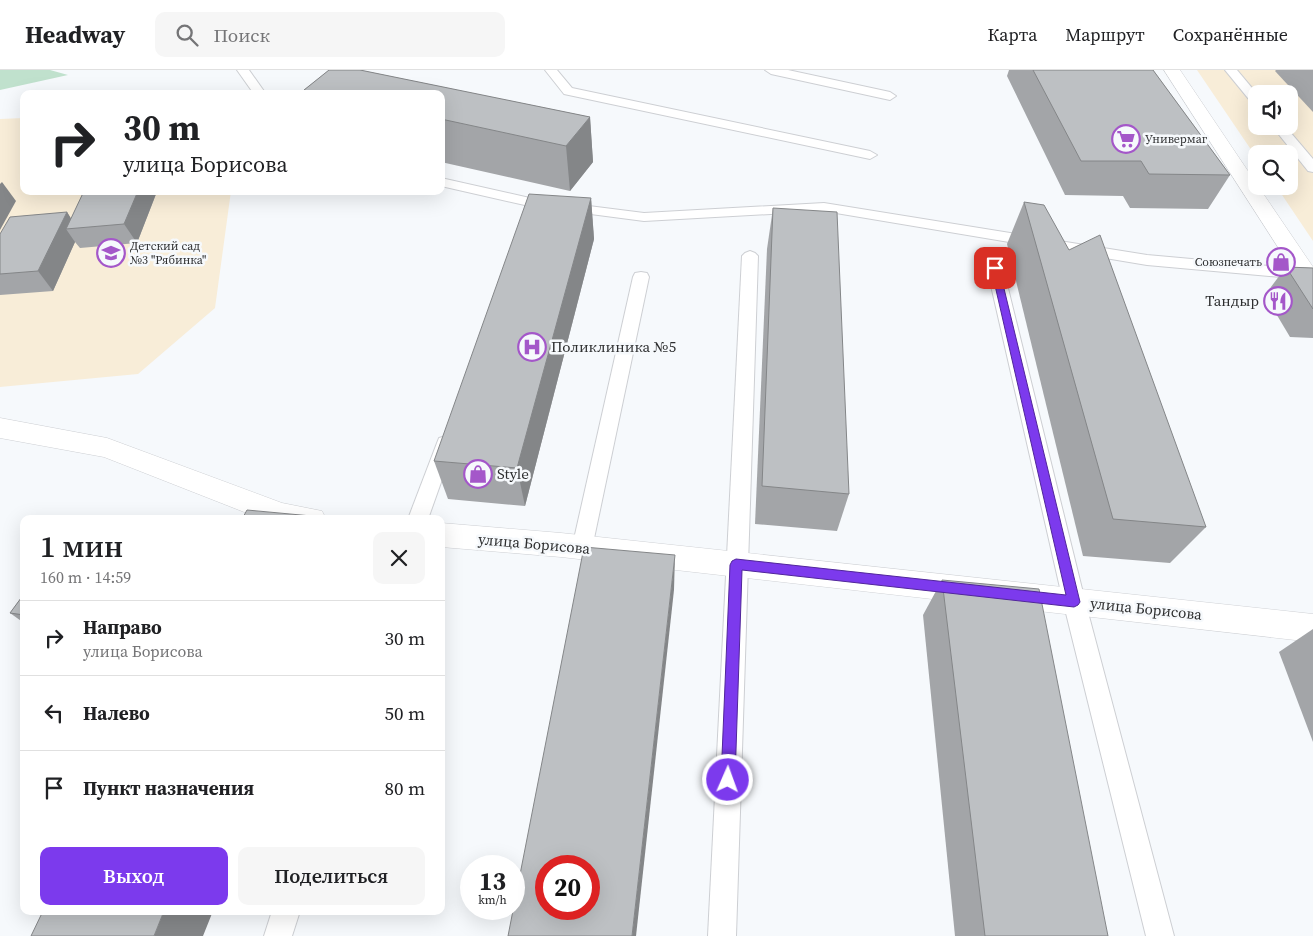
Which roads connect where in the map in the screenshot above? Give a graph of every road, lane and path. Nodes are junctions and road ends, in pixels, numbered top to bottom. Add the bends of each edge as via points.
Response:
1 (243, 70) edge
2 (551, 70) edge
3 (771, 70) edge
4 (1172, 70) edge
5 (1231, 70) edge
6 (257, 90) edge
7 (1248, 90) edge
8 (890, 96) dead end
9 (1286, 135) edge
10 (870, 155) dead end
11 (1313, 168) edge
12 (445, 183) edge
13 (538, 204) junction
14 (531, 220) edge
15 (750, 256) dead end
16 (995, 268) dead end
17 (641, 277) dead end
18 (1311, 278) edge
19 (452, 427) edge
20 (0, 428) edge
21 (286, 515) edge
22 (419, 515) edge
23 (445, 535) edge
24 (582, 548) junction
25 (736, 565) junction
26 (1074, 602) junction
27 (1313, 628) edge
28 (285, 915) edge
29 (278, 936) edge
30 (722, 936) edge
31 (1160, 936) edge

1 - 6 lane
2 - 10 lane via 568,90
3 - 8 lane
4 - 18 street
5 - 7 lane
9 - 11 lane
12 - 13 lane
13 - 14 lane
13 - 18 lane via 644,217 824,208 1147,260
15 - 25 lane
16 - 26 lane
17 - 24 lane
19 - 22 lane
20 - 21 street via 107,448
23 - 24 street, улица Борисова
24 - 25 street, улица Борисова
25 - 26 street, улица Борисова
25 - 30 lane
26 - 27 street, улица Борисова
26 - 31 lane
28 - 29 lane

